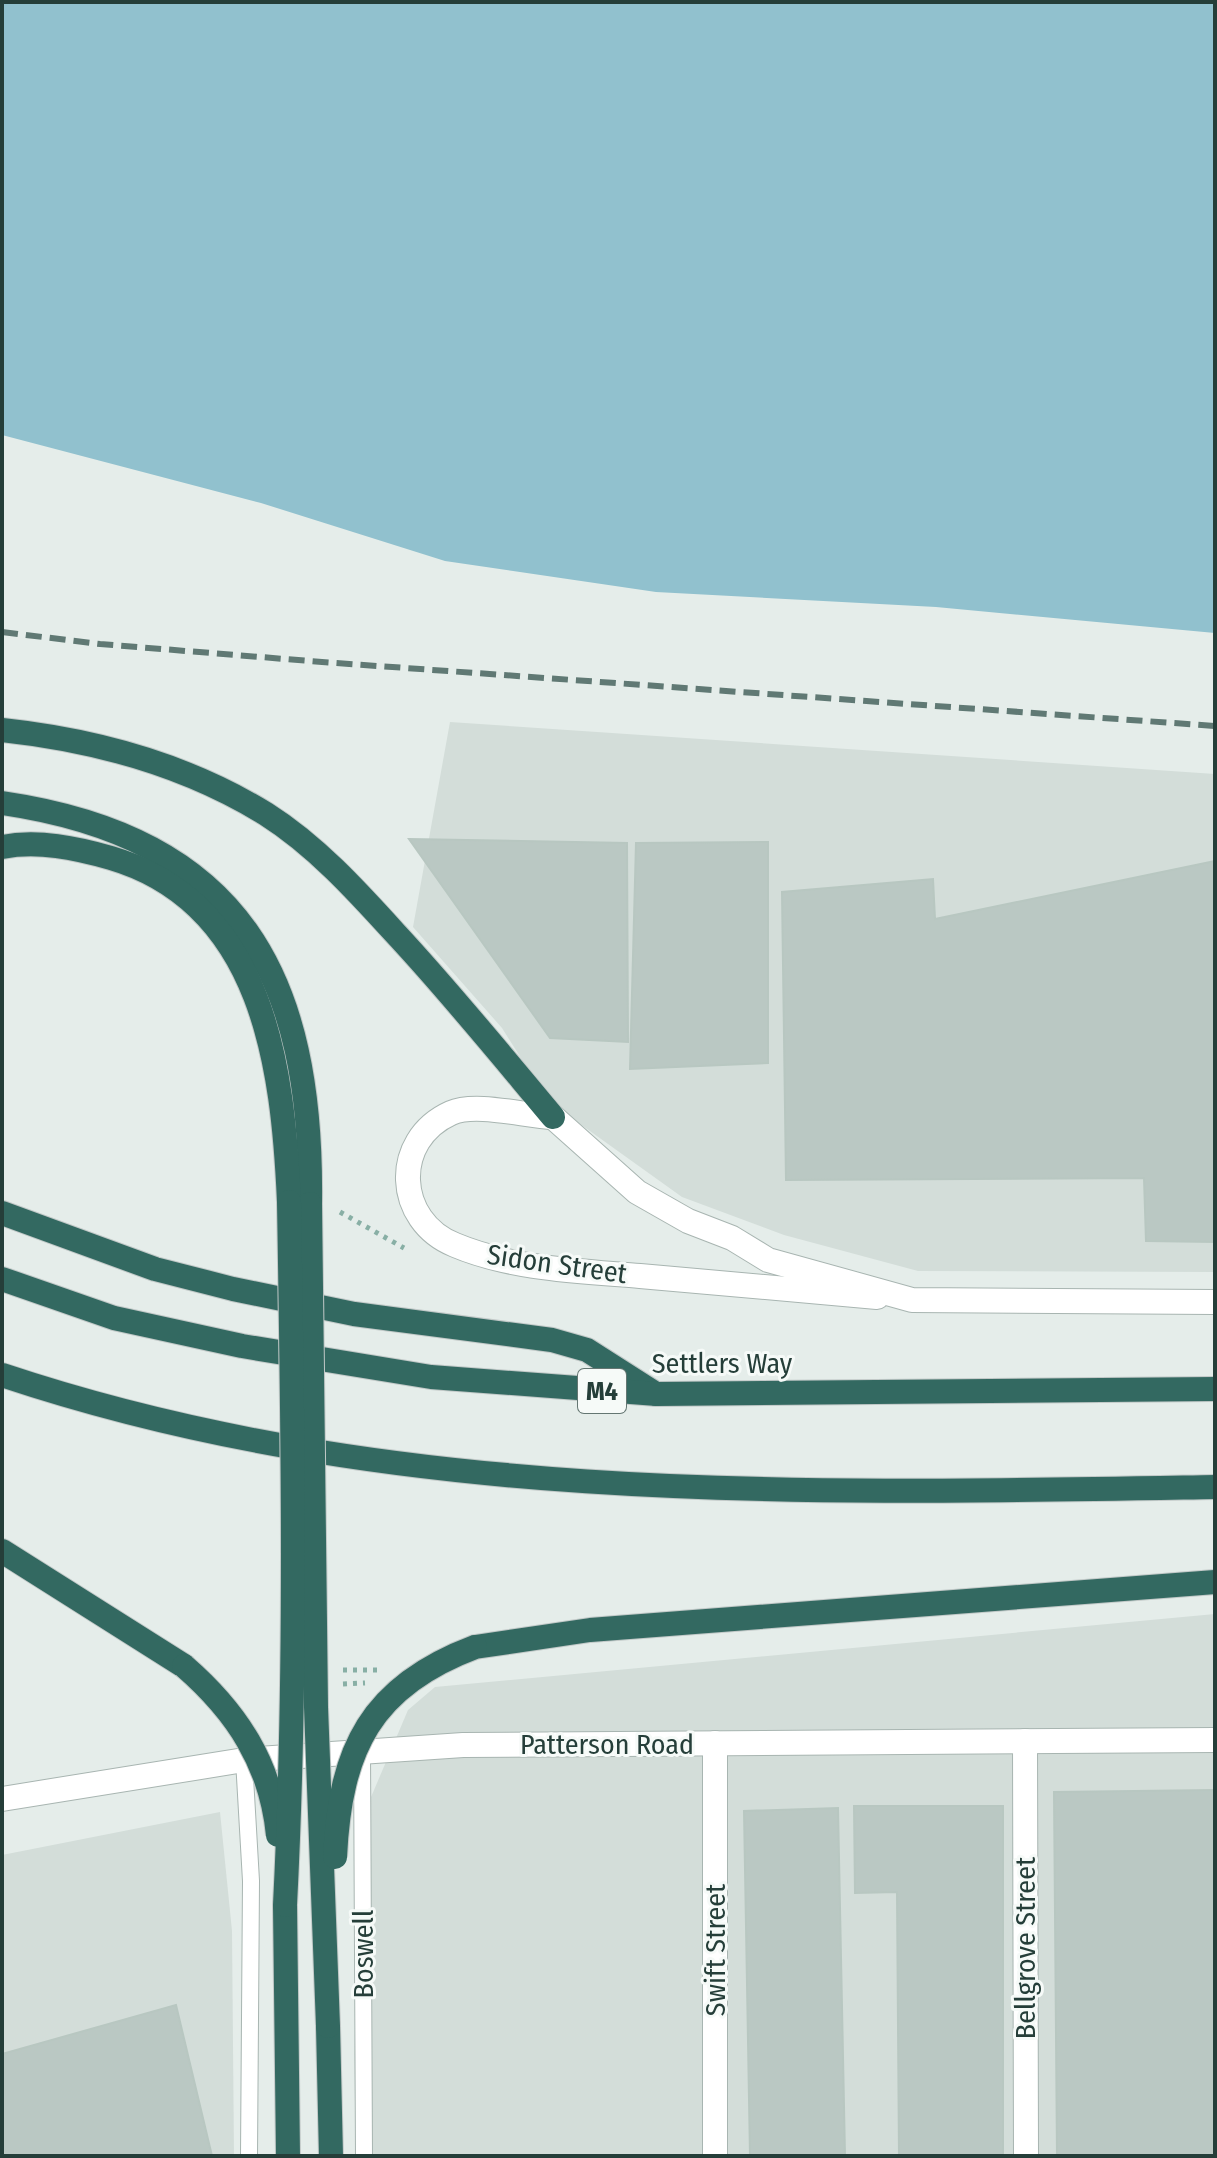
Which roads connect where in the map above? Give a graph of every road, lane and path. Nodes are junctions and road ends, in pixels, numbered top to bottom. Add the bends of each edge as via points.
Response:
1 (2, 730) edge
2 (2, 803) edge
3 (2, 847) edge
4 (553, 1117) junction
5 (300, 1203) junction
6 (334, 1209) dead end
7 (2, 1213) edge
8 (406, 1250) dead end
9 (2, 1279) edge
10 (912, 1300) junction
11 (1215, 1302) edge
12 (2, 1375) edge
13 (1215, 1389) edge
14 (657, 1394) junction
15 (1215, 1487) edge
16 (2, 1551) edge
17 (1215, 1582) edge
18 (335, 1669) dead end
19 (336, 1684) dead end
20 (1215, 1740) edge
21 (1025, 1741) junction
22 (715, 1743) junction
23 (362, 1752) junction
24 (244, 1760) junction
25 (2, 1799) edge
26 (285, 1905) junction
27 (328, 2026) junction
28 (249, 2156) edge
29 (288, 2156) edge
30 (331, 2156) edge
31 (364, 2156) edge
32 (715, 2156) edge
33 (1026, 2156) edge

1 - 4 highway via 71,738 147,759 209,783 267,815 315,851 369,904
2 - 5 highway via 90,823 162,853 198,876 256,939 298,1048 311,1137
3 - 5 highway via 57,845 123,861 156,877 213,925 238,957 268,1030
4 - 10 street, Sidon Street via 637,1192 688,1221 768,1260
4 - 10 street, Sidon Street via 469,1108 436,1122 422,1137 407,1177 410,1203 424,1225 452,1245 497,1259 598,1273
5 - 26 highway, bridge via 293,1748
5 - 27 highway, bridge
6 - 8 path
7 - 14 highway via 155,1269 233,1289 438,1327 552,1340 587,1350
9 - 14 highway, Settlers Way / M4 via 114,1318 242,1346 431,1377
10 - 11 street, Sidon Street
12 - 15 highway via 89,1404 250,1442 446,1472 857,1489
13 - 14 highway, Settlers Way / M4
16 - 26 highway, bridge via 184,1666 215,1693 263,1765 278,1828
17 - 27 highway, bridge via 590,1630 475,1647 437,1661 398,1688 369,1724 346,1777 336,1841
18 - 19 path via 381,1670 379,1683
20 - 21 street, Patterson Road
21 - 22 street, Patterson Road
21 - 33 street, Bellgrove Street
22 - 23 street, Patterson Road via 463,1745
22 - 32 street, Swift Street
23 - 24 street, Patterson Road
23 - 31 lane, Boswell
24 - 25 street, Patterson Road
24 - 28 lane via 251,1881
26 - 29 highway
27 - 30 highway

